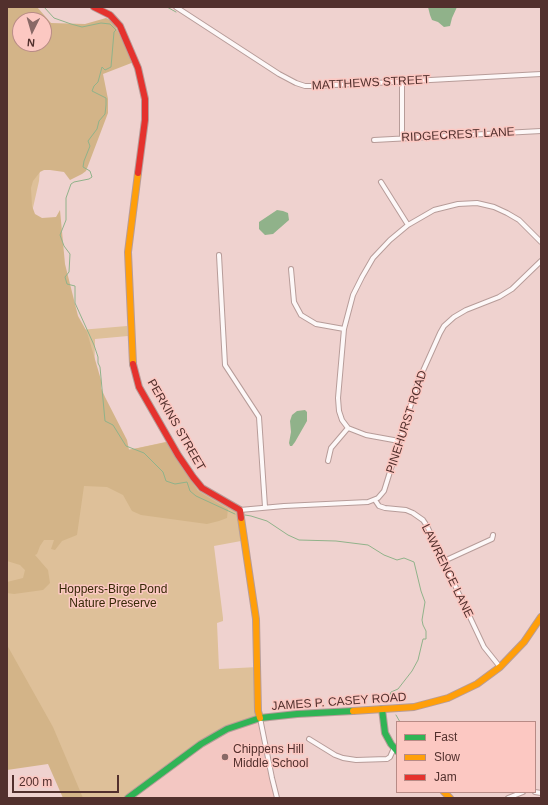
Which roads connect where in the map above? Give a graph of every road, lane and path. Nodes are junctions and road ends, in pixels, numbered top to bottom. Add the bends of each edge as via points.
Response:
1 (94, 7) edge
2 (176, 7) edge
3 (541, 74) edge
4 (402, 82) junction
5 (541, 131) edge
6 (402, 138) junction
7 (374, 140) dead end
8 (381, 182) dead end
9 (408, 225) junction
10 (541, 242) edge
11 (219, 255) dead end
12 (541, 261) edge
13 (291, 269) dead end
14 (344, 328) junction
15 (348, 428) junction
16 (399, 442) junction
17 (328, 461) dead end
18 (375, 500) junction
19 (265, 507) junction
20 (240, 510) junction
21 (493, 535) dead end
22 (444, 560) junction
23 (541, 617) edge
24 (500, 667) junction
25 (382, 709) junction
26 (260, 718) junction
27 (309, 739) dead end
28 (395, 749) edge
29 (520, 793) edge
30 (128, 798) edge
31 (277, 798) edge
32 (508, 798) edge

1 - 20 street, PERKINS STREET via 110,15 120,26 138,68 144,95 145,120 128,252 133,364 139,387 178,455 202,488
2 - 4 street, MATTHEWS STREET via 296,84 313,86
3 - 4 street, MATTHEWS STREET
4 - 6 street
5 - 6 street, RIDGECREST LANE
6 - 7 street, RIDGECREST LANE
8 - 9 street
9 - 10 street via 434,210 458,204 477,204 494,207 519,220
9 - 14 street via 373,258 353,295
11 - 19 street via 225,365 259,417
12 - 16 street, PINEHURST ROAD via 512,289 466,310 444,326 418,382
13 - 14 street via 294,302 301,315 316,324
14 - 15 street via 338,398 339,411
15 - 16 street via 366,436
15 - 17 street via 331,448
16 - 18 street, PINEHURST ROAD via 384,491
18 - 19 street via 363,503
18 - 22 street, LAWRENCE LANE via 379,506 406,510 419,516 427,526
19 - 20 street
20 - 26 street via 256,619
21 - 22 street via 492,539
22 - 24 street, LAWRENCE LANE via 484,647
23 - 24 street, JAMES P. CASEY ROAD via 524,642
24 - 25 street, JAMES P. CASEY ROAD via 477,684 448,698 414,707
25 - 26 street, JAMES P. CASEY ROAD
25 - 28 street via 385,733
26 - 30 street, JAMES P. CASEY ROAD via 233,726 214,736
26 - 31 street
27 - 28 street via 342,758 356,760 387,758
29 - 32 street

